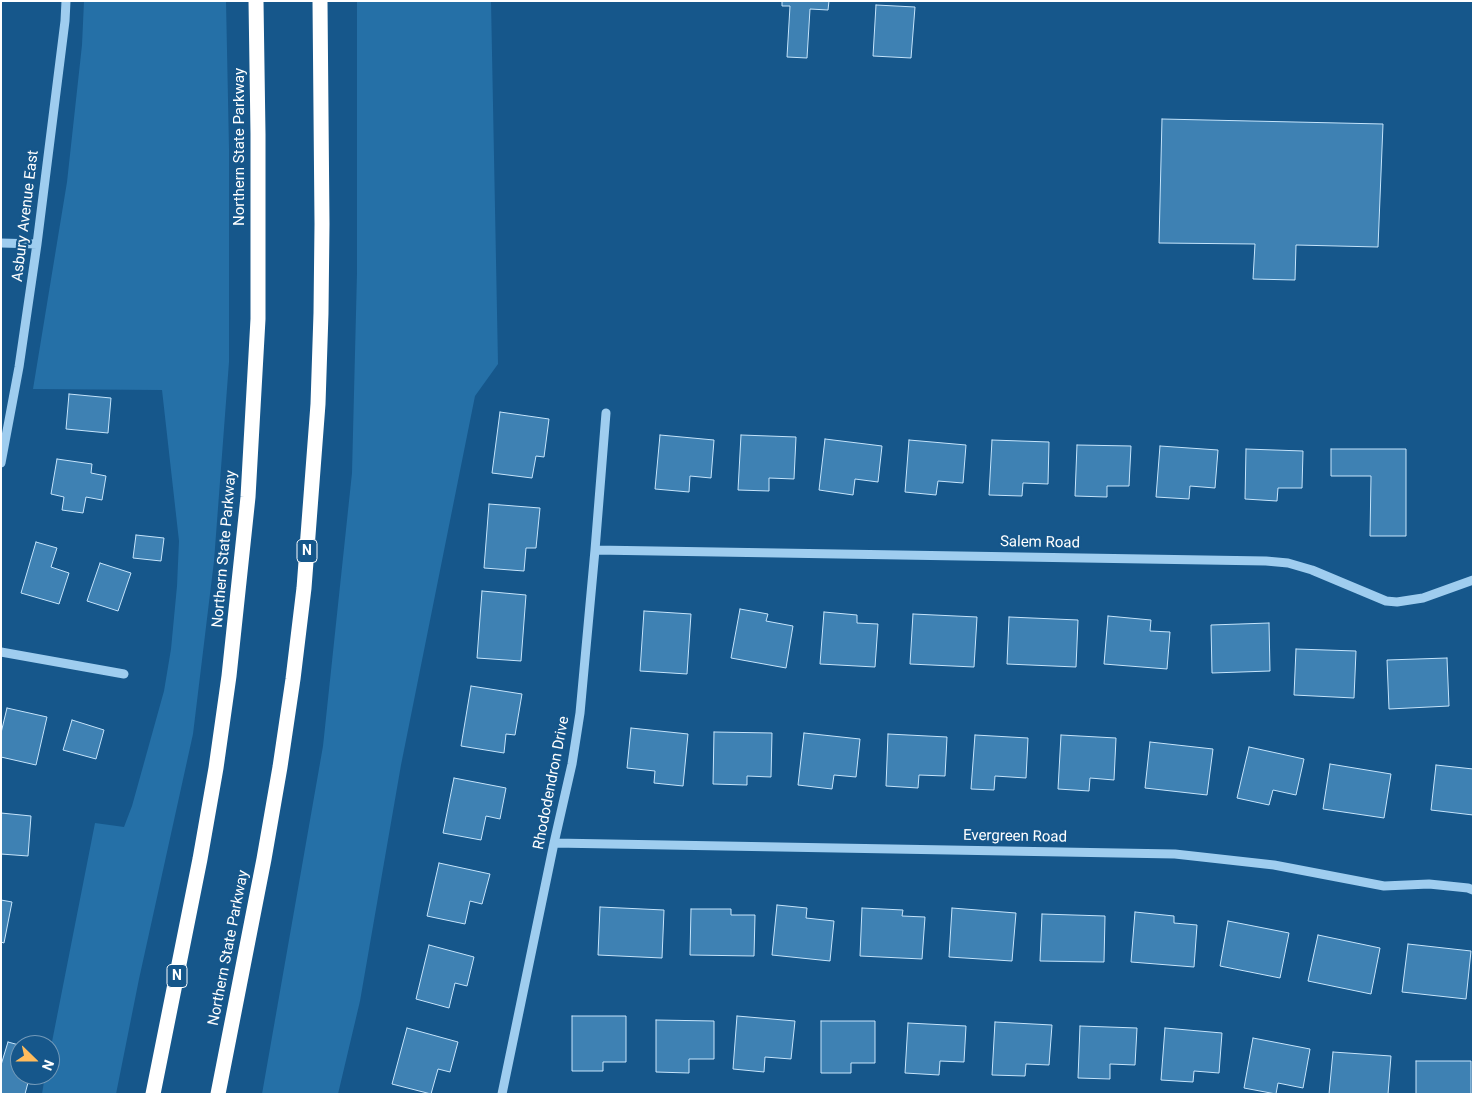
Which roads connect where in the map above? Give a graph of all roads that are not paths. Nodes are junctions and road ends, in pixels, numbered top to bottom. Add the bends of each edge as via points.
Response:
1 (66, 1) edge
2 (256, 1) edge
3 (320, 1) edge
4 (1, 243) edge
5 (37, 244) junction
6 (606, 413) dead end
7 (1, 463) edge
8 (595, 550) junction
9 (1473, 580) edge
10 (1, 652) edge
11 (124, 674) dead end
12 (554, 843) junction
13 (1473, 890) edge
14 (153, 1094) edge
15 (218, 1094) edge
16 (502, 1094) edge

1 - 5 street, Asbury Avenue East
2 - 14 highway, Northern State Parkway / N via 258,319 248,497 216,768
3 - 15 highway, Northern State Parkway / N via 321,313 318,404 304,588 280,767
4 - 5 street
5 - 7 street, Asbury Avenue East
6 - 8 street, Rhododendron Drive
8 - 9 street, Salem Road via 1266,561 1312,570 1375,597 1397,602 1423,598
8 - 12 street, Rhododendron Drive via 577,730
10 - 11 street
12 - 13 street, Evergreen Road via 1175,854 1274,865 1384,886 1429,884
12 - 16 street, Rhododendron Drive

